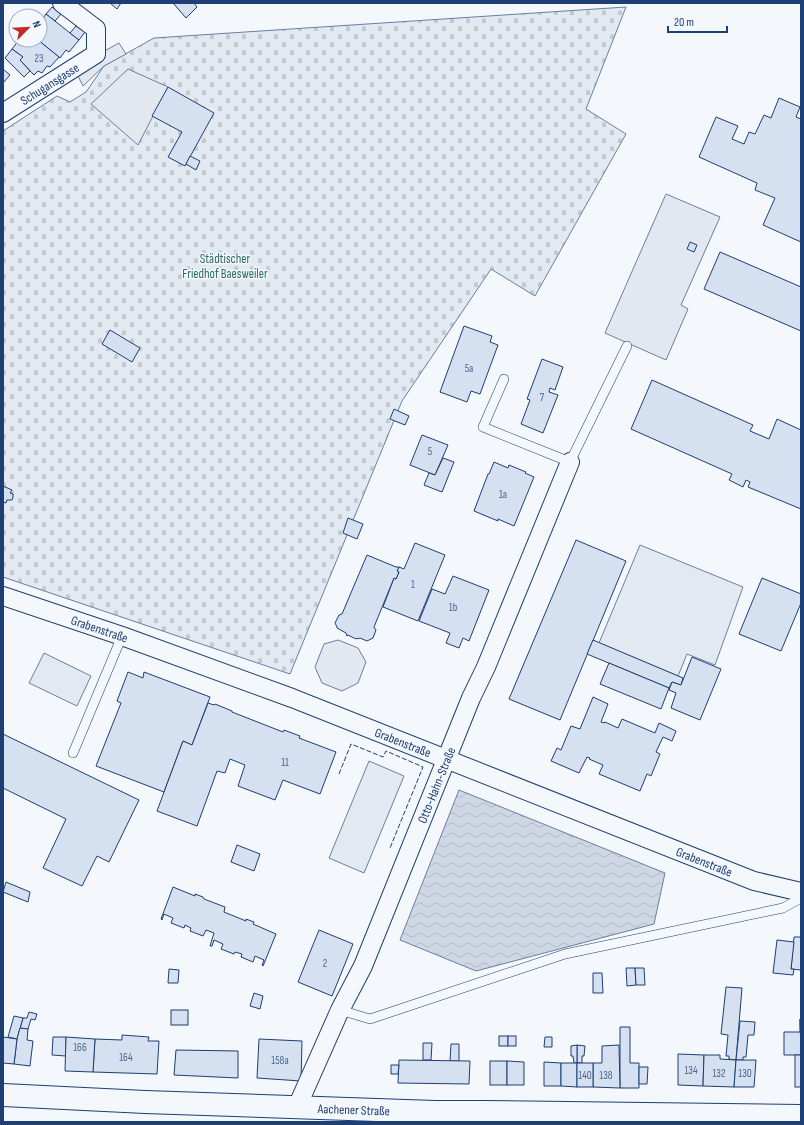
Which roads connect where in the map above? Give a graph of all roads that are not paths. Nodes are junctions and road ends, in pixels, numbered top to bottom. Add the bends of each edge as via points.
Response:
1 (62, 3) edge
2 (3, 113) edge
3 (627, 346) dead end
4 (504, 379) dead end
5 (570, 462) junction
6 (3, 596) edge
7 (122, 636) junction
8 (73, 753) dead end
9 (447, 760) junction
10 (801, 892) edge
11 (801, 898) edge
12 (340, 1010) junction
13 (3, 1095) edge
14 (297, 1107) junction
15 (801, 1116) edge

1 - 2 street, Schugansgasse via 96,29 96,54
3 - 5 lane
4 - 5 lane via 483,427
5 - 9 street, Otto-Hahn-Straße
6 - 7 street, Grabenstraße
7 - 8 lane
7 - 9 street, Grabenstraße via 292,698
9 - 10 street, Grabenstraße via 754,881
9 - 12 street, Otto-Hahn-Straße via 363,966
11 - 12 lane via 783,908 566,954 370,1019
12 - 14 street, Otto-Hahn-Straße
13 - 14 main road, Aachener Straße
14 - 15 main road, Aachener Straße via 435,1112

